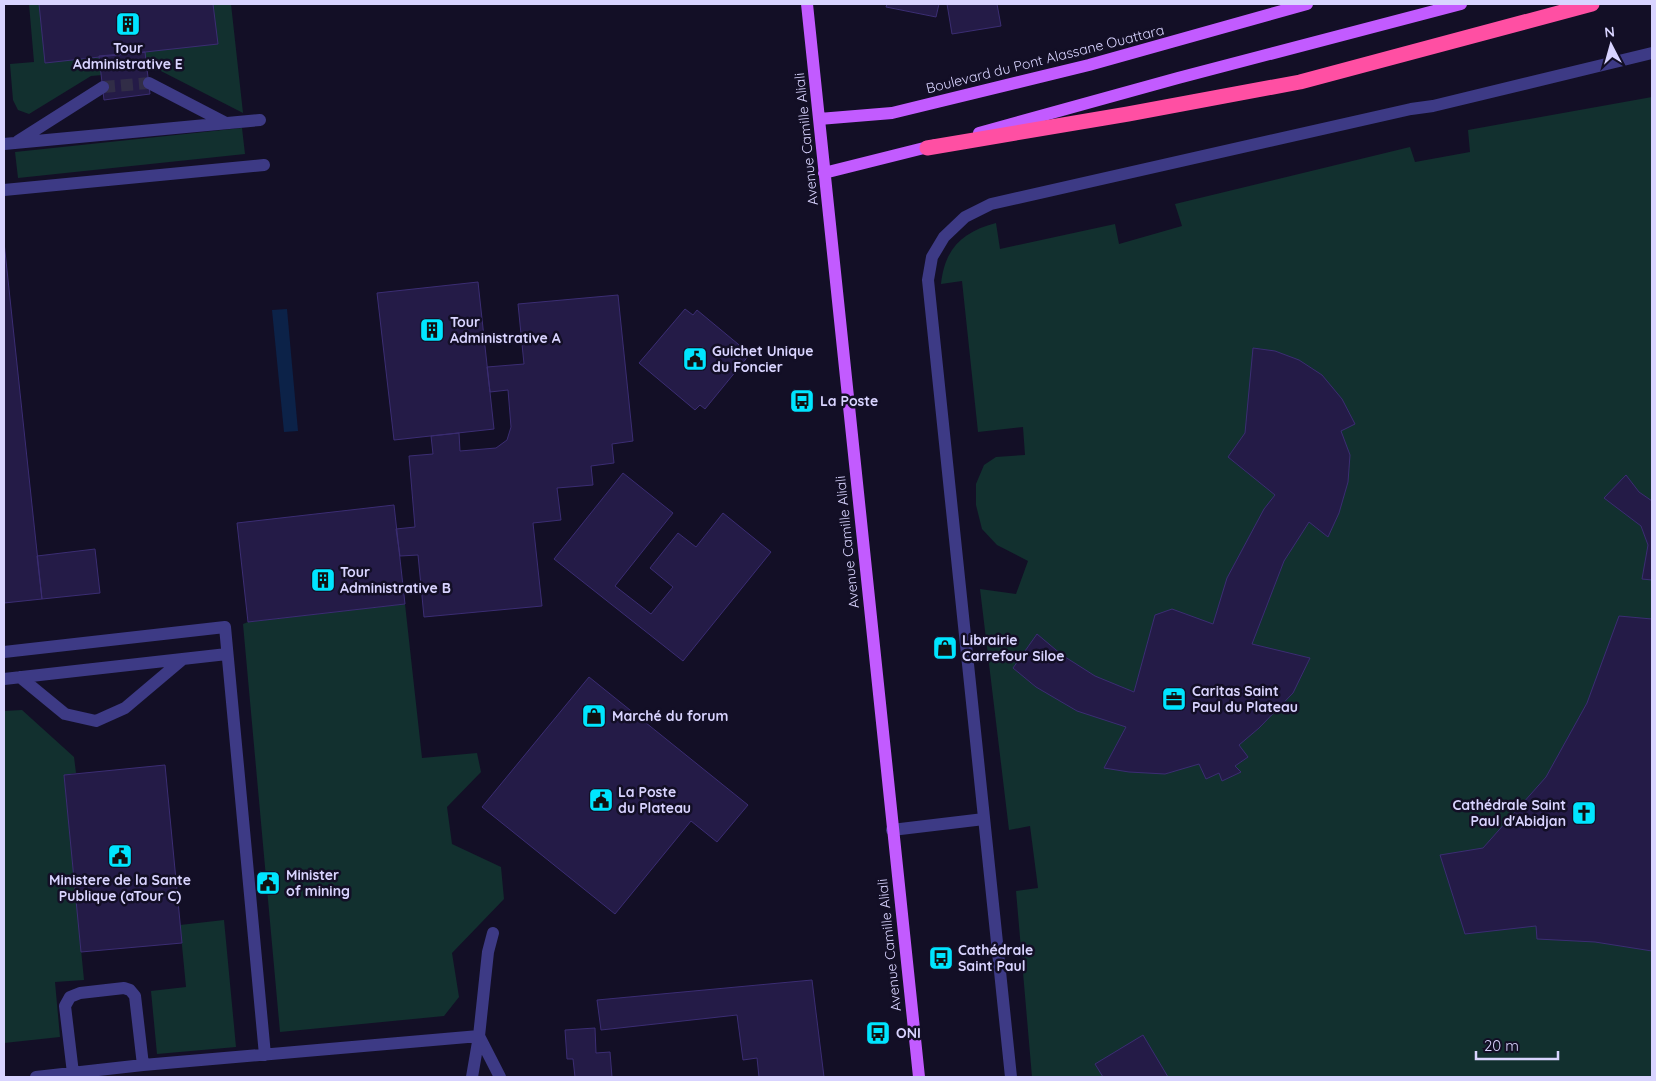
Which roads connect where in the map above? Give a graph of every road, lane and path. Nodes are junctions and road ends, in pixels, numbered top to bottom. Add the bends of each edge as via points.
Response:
1 (807, 4) edge
2 (1296, 4) edge
3 (1307, 4) edge
4 (1461, 4) edge
5 (1592, 4) edge
6 (1277, 8) edge
7 (1652, 53) edge
8 (149, 84) tunnel mouth
9 (103, 87) tunnel mouth
10 (260, 120) dead end
11 (818, 120) junction
12 (226, 123) junction
13 (10, 144) edge
14 (927, 148) junction
15 (264, 165) dead end
16 (824, 173) junction
17 (4, 190) edge
18 (4, 652) edge
19 (227, 654) junction
20 (183, 659) junction
21 (20, 677) junction
22 (4, 679) edge
23 (984, 819) junction
24 (892, 830) junction
25 (493, 933) dead end
26 (479, 1036) junction
27 (265, 1055) junction
28 (143, 1065) junction
29 (72, 1074) junction
30 (919, 1074) edge
31 (36, 1077) edge
32 (43, 1077) edge
33 (472, 1077) edge
34 (500, 1077) edge
35 (1012, 1077) edge

1 - 11 main road, Avenue Camille Aliali
2 - 6 main road
3 - 6 main road
4 - 14 main road
5 - 14 highway via 1300,82
6 - 11 main road, Boulevard du Pont Alassane Ouattara via 1089,65 892,113
7 - 23 lane via 1433,106 991,204 965,217 944,238 932,257 928,280
8 - 12 lane
9 - 13 lane
10 - 12 lane
11 - 16 main road, Avenue Camille Aliali
12 - 13 lane
14 - 16 main road
15 - 17 lane
16 - 24 main road, Avenue Camille Aliali
18 - 19 lane via 224,627
19 - 20 lane
19 - 27 lane
20 - 21 lane
20 - 21 lane via 125,708 96,721 65,714
21 - 22 lane
23 - 24 lane
23 - 35 lane
24 - 30 main road, Avenue Camille Aliali
25 - 26 lane
26 - 27 lane
26 - 33 lane
26 - 34 lane
27 - 28 lane
28 - 29 lane
28 - 29 lane via 134,996 130,990 80,993 70,997 65,1006
29 - 32 lane
31 - 32 lane

